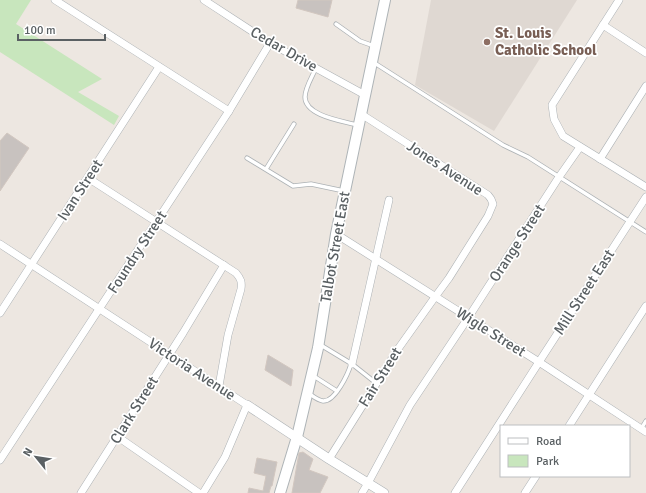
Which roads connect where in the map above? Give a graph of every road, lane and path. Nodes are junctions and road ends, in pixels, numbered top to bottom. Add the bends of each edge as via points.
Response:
1 (55, 0) edge
2 (204, 0) edge
3 (385, 0) edge
4 (619, 0) edge
5 (336, 24) dead end
6 (604, 25) junction
7 (270, 43) junction
8 (375, 47) junction
9 (646, 53) edge
10 (372, 61) junction
11 (159, 67) junction
12 (316, 68) junction
13 (646, 86) edge
14 (365, 95) junction
15 (229, 111) junction
16 (362, 114) junction
17 (294, 124) dead end
18 (359, 125) junction
19 (580, 146) junction
20 (248, 158) dead end
21 (600, 159) junction
22 (266, 169) junction
23 (560, 177) junction
24 (88, 178) junction
25 (646, 187) edge
26 (345, 191) junction
27 (646, 197) edge
28 (389, 200) dead end
29 (157, 222) junction
30 (630, 222) junction
31 (646, 232) edge
32 (336, 234) junction
33 (0, 244) edge
34 (375, 259) junction
35 (32, 265) junction
36 (224, 265) junction
37 (434, 297) junction
38 (646, 306) edge
39 (100, 309) junction
40 (0, 313) edge
41 (468, 318) junction
42 (318, 344) junction
43 (169, 355) junction
44 (539, 362) junction
45 (352, 364) junction
46 (312, 375) junction
47 (376, 383) junction
48 (219, 386) junction
49 (307, 392) junction
50 (337, 392) junction
51 (589, 395) junction
52 (247, 405) junction
53 (646, 420) edge
54 (570, 425) edge
55 (643, 430) edge
56 (118, 436) junction
57 (297, 437) junction
58 (329, 459) junction
59 (0, 460) edge
60 (535, 477) edge
61 (368, 483) junction
62 (81, 493) edge
63 (199, 493) edge
64 (203, 493) edge
65 (280, 493) edge
66 (362, 493) edge
67 (384, 493) edge
68 (455, 493) edge
69 (525, 493) edge

1 - 11 street
2 - 7 street, Cedar Drive
3 - 8 main road, Talbot Street East
4 - 6 street
5 - 8 lane via 360,41
6 - 9 street
6 - 19 street via 552,105 554,119 563,136
7 - 12 street, Cedar Drive
7 - 15 street, Foundry Street
8 - 10 main road, Talbot Street East
10 - 14 main road, Talbot Street East
10 - 23 lane via 503,145
11 - 15 street
11 - 24 street, Ivan Street
12 - 14 street, Cedar Drive
12 - 18 lane via 306,90 306,104 321,116
13 - 21 street
14 - 16 main road, Talbot Street East
15 - 29 street, Foundry Street
16 - 18 main road, Talbot Street East
16 - 37 street, Jones Avenue via 492,199 493,204 488,216
17 - 22 lane
18 - 26 main road, Talbot Street East
19 - 21 street
19 - 23 street, Orange Street
20 - 22 lane
21 - 25 street
22 - 26 lane via 293,186 311,184
23 - 30 lane
23 - 41 street, Orange Street
24 - 29 street
24 - 35 street, Ivan Street
26 - 32 main road, Talbot Street East
27 - 30 street, Mill Street East
28 - 34 street
29 - 36 street
29 - 39 street, Foundry Street
30 - 31 lane
30 - 44 street, Mill Street East
32 - 34 street, Wigle Street
32 - 42 main road, Talbot Street East
33 - 35 street, Victoria Avenue
34 - 37 street, Wigle Street
34 - 45 street
35 - 39 street, Victoria Avenue
35 - 40 street, Ivan Street
36 - 43 street, Clark Street
36 - 48 street via 236,273 242,282 228,335
37 - 41 street, Wigle Street
37 - 47 street, Fair Street
38 - 51 street
39 - 43 street, Victoria Avenue
39 - 59 street, Foundry Street
41 - 44 street, Wigle Street
41 - 61 street, Orange Street via 410,405
42 - 45 lane
42 - 46 main road, Talbot Street East
43 - 48 street, Victoria Avenue
43 - 56 street, Clark Street
44 - 51 street, Wigle Street
44 - 68 street, Mill Street East
45 - 47 lane
45 - 50 lane
46 - 49 main road, Talbot Street East
46 - 50 lane
47 - 58 street, Fair Street
48 - 52 street, Victoria Avenue
49 - 50 lane via 324,401
49 - 57 main road, Talbot Street East
51 - 54 street
51 - 55 street, Wigle Street
52 - 57 street, Victoria Avenue
52 - 64 street via 225,457
53 - 55 lane
56 - 62 street, Clark Street
56 - 63 street
57 - 58 street, Victoria Avenue
57 - 65 main road, Talbot Street East
58 - 61 street, Victoria Avenue
60 - 69 street
61 - 66 street, Orange Street
61 - 67 street, Victoria Avenue

